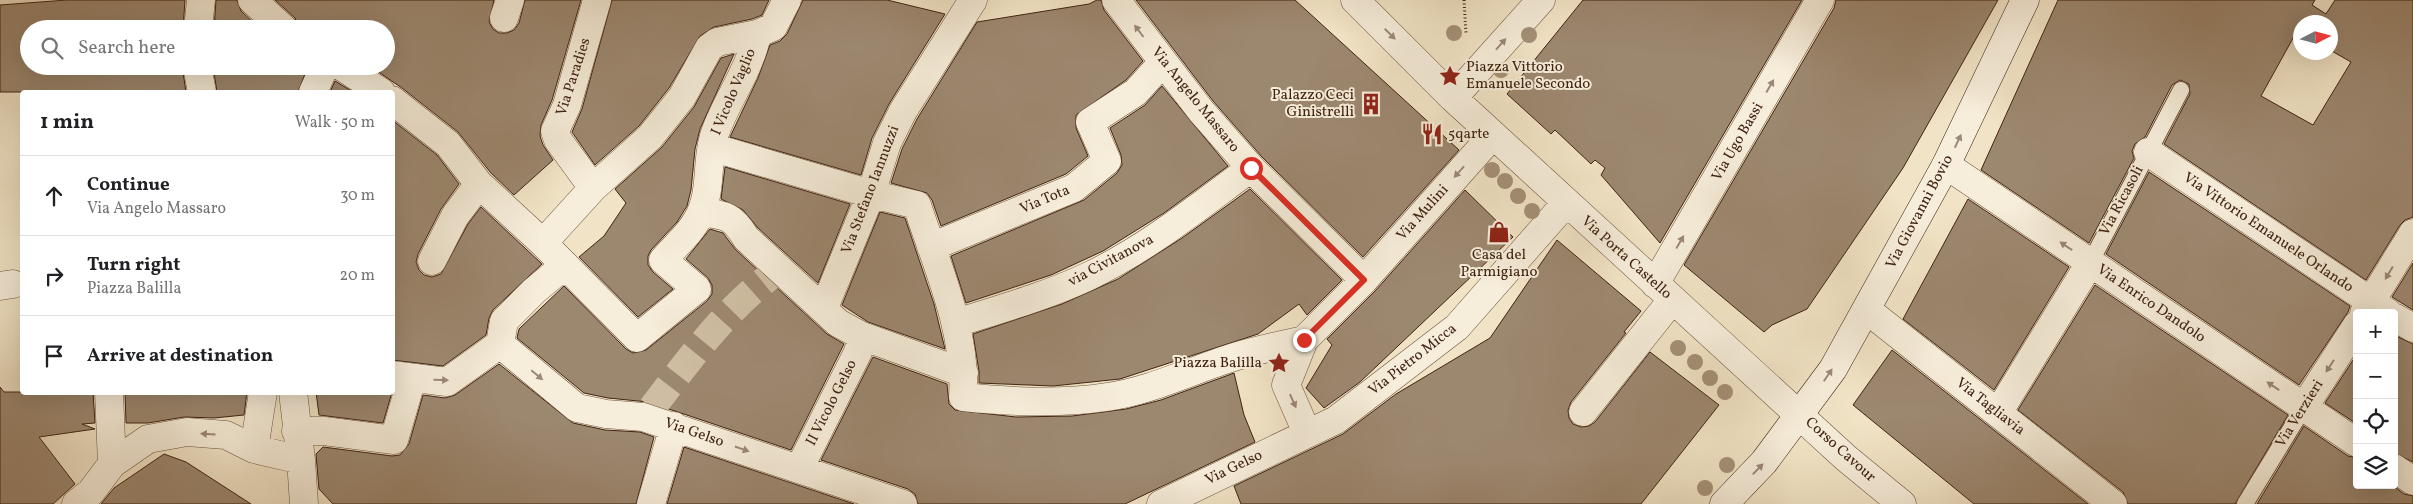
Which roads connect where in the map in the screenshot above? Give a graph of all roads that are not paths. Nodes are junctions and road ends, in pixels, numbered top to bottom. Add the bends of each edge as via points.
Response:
1 (201, 0) edge
2 (252, 0) edge
3 (597, 0) edge
4 (787, 0) edge
5 (973, 0) edge
6 (1116, 0) edge
7 (1355, 0) edge
8 (1541, 0) edge
9 (1820, 0) edge
10 (2025, 0) edge
11 (199, 20) edge
12 (274, 20) edge
13 (757, 34) junction
14 (1163, 62) junction
15 (199, 75) edge
16 (321, 75) edge
17 (354, 75) edge
18 (202, 90) edge
19 (314, 90) edge
20 (375, 90) edge
21 (2181, 90) dead end
22 (1453, 98) junction
23 (395, 104) edge
24 (1492, 136) junction
25 (711, 150) junction
26 (2148, 152) junction
27 (1946, 165) junction
28 (1251, 168) junction
29 (479, 184) junction
30 (593, 188) junction
31 (871, 194) junction
32 (1566, 203) junction
33 (701, 212) junction
34 (2413, 233) edge
35 (543, 244) junction
36 (930, 246) junction
37 (432, 261) dead end
38 (2090, 263) junction
39 (565, 265) junction
40 (1359, 285) junction
41 (1664, 292) junction
42 (824, 308) junction
43 (2364, 309) edge
44 (2372, 309) edge
45 (1867, 310) junction
46 (2398, 319) edge
47 (956, 323) junction
48 (2413, 328) edge
49 (862, 336) junction
50 (2353, 337) edge
51 (1304, 340) junction
52 (500, 344) junction
53 (402, 376) edge
54 (964, 385) junction
55 (108, 395) edge
56 (262, 395) edge
57 (294, 395) edge
58 (2304, 407) junction
59 (1583, 412) dead end
60 (1998, 414) junction
61 (1801, 415) junction
62 (674, 426) junction
63 (296, 431) junction
64 (1307, 433) junction
65 (2353, 440) edge
66 (254, 449) junction
67 (301, 460) junction
68 (112, 464) junction
69 (799, 469) junction
70 (2398, 471) edge
71 (2413, 481) edge
72 (90, 500) edge
73 (304, 504) edge
74 (651, 504) edge
75 (904, 504) edge
76 (1161, 504) edge
77 (1724, 504) edge
78 (1902, 504) edge
79 (2113, 504) edge
80 (2245, 504) edge

1 - 11 street
2 - 12 street
3 - 30 street, Via Paradies via 567,105 555,131
4 - 13 street via 773,27
5 - 31 street, Via Stefano Iannuzzi via 902,111 887,143
14 -> 6 street, Via Angelo Massaro
7 -> 22 street
22 -> 8 street
41 -> 9 street, Via Ugo Bassi
27 -> 10 street, Via Giovanni Bovio
13 - 25 street, I Vicolo Vaglio via 754,51 715,133
13 - 30 street via 717,42 710,48 682,97 650,137
14 - 28 street, Via Angelo Massaro
14 - 36 street, Via Tota via 1136,92 1090,122 1107,161 1074,188
15 - 18 street
16 - 19 street
17 - 20 street
21 - 26 lane, Via Ricasoli
22 - 24 street, Via Porta Castello
23 - 29 street via 448,144
24 - 32 street, Via Porta Castello
24 -> 40 street, Via Mulini
25 - 31 street via 728,152
25 - 33 street, I Vicolo Vaglio
26 - 38 lane, Via Ricasoli
26 - 43 street, Via Vittorio Emanuele Orlando
38 -> 27 street, Via Enrico Dandolo
27 - 45 street, Via Giovanni Bovio
28 - 40 street, Via Angelo Massaro
28 - 47 street, via Civitanova via 1159,236 1090,276
29 - 35 street
29 - 37 street via 455,216
30 - 35 street
31 - 36 street via 917,205
31 - 42 street, Via Stefano Iannuzzi
32 - 41 street, Via Porta Castello
32 - 64 street, Via Pietro Micca via 1456,327 1336,420
33 - 39 street via 663,260 698,289 637,338
33 - 42 street via 722,214 736,222 776,271
34 -> 44 street, Via Verzieri
35 - 39 street
36 - 47 street
58 -> 38 street, Via Enrico Dandolo
38 - 60 street, Via Ricasoli
39 - 52 street via 504,321
40 - 51 street
41 - 59 street, Via Ugo Bassi
41 - 61 street, Via Porta Castello
42 - 49 street via 838,323
45 - 60 street, Via Tagliavia
61 -> 45 street, Via Giovanni Bovio
46 - 48 street
47 - 54 street
49 - 54 street
49 - 69 street, II Vicolo Gelso via 858,352
50 -> 58 street, Via Verzieri
51 - 54 street via 1234,357 1108,397 1045,402
51 -> 64 street via 1286,385
53 -> 52 street via 447,382
52 -> 62 street, Via Gelso via 576,408 606,414 647,412
53 - 63 street via 394,440 324,431
55 - 68 street
56 - 66 street
57 - 63 street
58 - 65 street, Via Enrico Dandolo
58 - 80 lane, Via Verzieri
60 - 79 street, Via Tagliavia
77 -> 61 street, Via Giovanni Bovio via 1764,462
61 - 78 street, Corso Cavour via 1846,458
62 -> 69 street, Via Gelso
62 - 74 street
63 - 67 street
64 - 76 street, Via Gelso
66 - 67 street
66 -> 68 street via 226,436 187,432 148,439
67 - 73 street
68 - 72 street
69 - 75 street, Via Gelso
70 - 71 street

